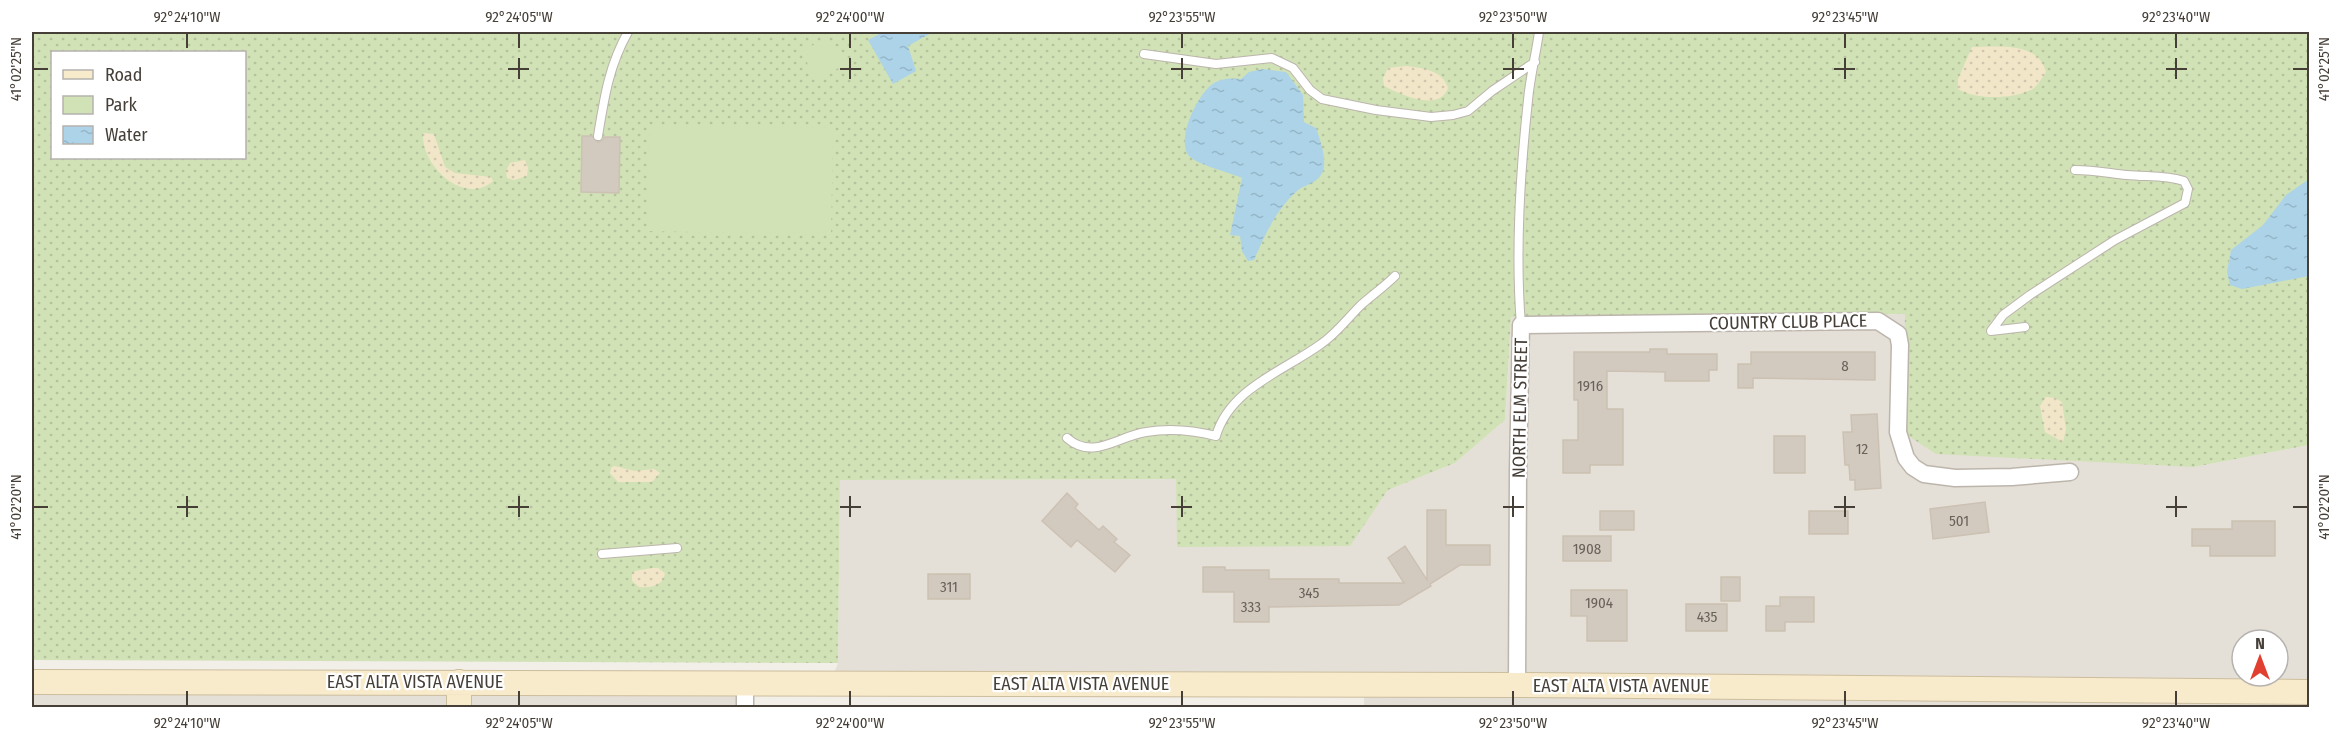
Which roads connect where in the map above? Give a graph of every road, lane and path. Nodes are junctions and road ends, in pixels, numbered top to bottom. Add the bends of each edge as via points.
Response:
1 (627, 32) edge
2 (1539, 32) edge
3 (1144, 54) dead end
4 (1535, 62) junction
5 (598, 136) dead end
6 (2075, 170) dead end
7 (1395, 276) dead end
8 (1521, 325) junction
9 (2025, 327) dead end
10 (1067, 438) dead end
11 (2070, 472) dead end
12 (678, 548) dead end
13 (602, 554) dead end
14 (459, 681) junction
15 (32, 682) edge
16 (745, 683) junction
17 (2310, 692) edge
18 (1517, 696) edge
19 (459, 708) edge
20 (746, 708) edge

1 - 5 lane via 607,81
2 - 4 lane
3 - 4 lane via 1216,64 1272,58 1293,68 1322,99 1431,117 1468,111
4 - 8 lane via 1521,176
6 - 9 lane via 2171,177 2184,181 2188,189 2185,203 2115,240 2030,295 2003,315 1991,331
7 - 10 lane via 1322,344 1260,380 1235,404 1216,436 1192,430 1143,432 1092,449 1075,445
8 - 11 street, COUNTRY CLUB PLACE via 1878,321 1898,334 1898,432 1906,458 1913,466 1924,474 1955,478
8 - 18 street, NORTH ELM STREET
12 - 13 lane
14 - 15 main road, EAST ALTA VISTA AVENUE
14 - 16 main road, EAST ALTA VISTA AVENUE
14 - 19 main road
16 - 18 main road, EAST ALTA VISTA AVENUE
16 - 20 street
17 - 18 main road, EAST ALTA VISTA AVENUE

